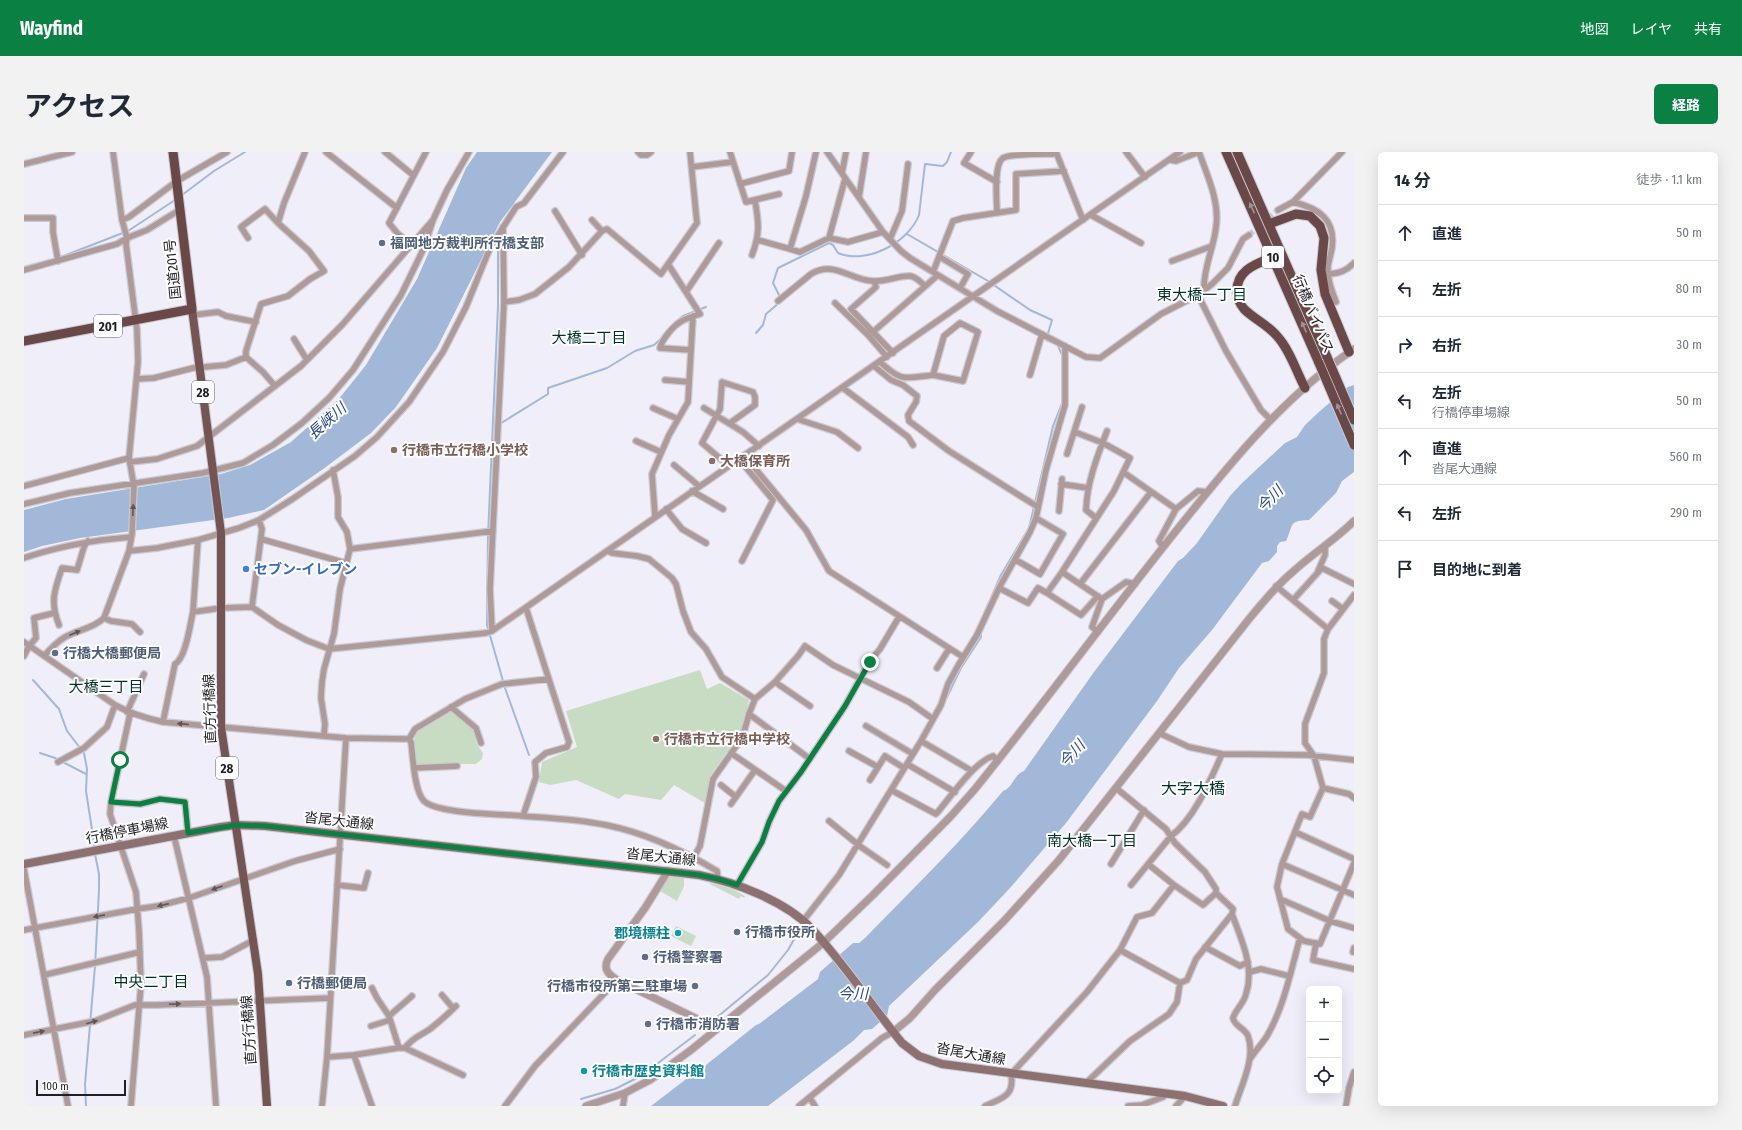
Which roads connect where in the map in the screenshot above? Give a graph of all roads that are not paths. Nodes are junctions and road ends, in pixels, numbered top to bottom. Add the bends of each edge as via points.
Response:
1 (72, 152) edge
2 (113, 152) edge
3 (173, 152) edge
4 (227, 152) edge
5 (305, 152) edge
6 (326, 152) edge
7 (385, 152) edge
8 (426, 152) edge
9 (469, 152) edge
10 (563, 152) edge
11 (638, 152) edge
12 (651, 152) edge
13 (690, 152) edge
14 (730, 152) edge
15 (792, 152) edge
16 (816, 152) edge
17 (827, 152) edge
18 (846, 152) edge
19 (866, 152) edge
20 (971, 152) edge
21 (1056, 152) edge
22 (1126, 152) edge
23 (1180, 152) edge
24 (1199, 152) edge
25 (1226, 152) edge
26 (1238, 152) edge
27 (1342, 152) edge
28 (1035, 154) edge
29 (1171, 160) junction
30 (732, 162) junction
31 (24, 164) edge
32 (908, 164) dead end
33 (692, 167) junction
34 (1064, 171) junction
35 (842, 173) junction
36 (413, 175) junction
37 (1145, 177) junction
38 (845, 179) junction
39 (177, 182) junction
40 (997, 182) junction
41 (740, 184) junction
42 (779, 194) dead end
43 (859, 197) junction
44 (755, 201) junction
45 (1293, 202) junction
46 (180, 206) junction
47 (397, 208) junction
48 (1278, 210) tunnel mouth
49 (555, 211) dead end
50 (998, 213) junction
51 (1090, 215) junction
52 (24, 218) edge
53 (433, 220) junction
54 (592, 220) dead end
55 (1083, 220) junction
56 (123, 221) junction
57 (278, 223) junction
58 (1269, 224) junction
59 (503, 227) junction
60 (602, 231) junction
61 (884, 232) junction
62 (1249, 235) tunnel mouth
63 (127, 236) junction
64 (248, 238) dead end
65 (829, 238) junction
66 (417, 239) junction
67 (758, 240) junction
68 (890, 240) junction
69 (720, 243) dead end
70 (1141, 243) dead end
71 (412, 245) junction
72 (1212, 246) junction
73 (424, 248) junction
74 (790, 249) junction
75 (582, 255) junction
76 (752, 255) dead end
77 (940, 257) junction
78 (1274, 257) junction
79 (58, 261) junction
80 (1172, 261) dead end
81 (1354, 263) edge
82 (668, 264) junction
83 (24, 270) edge
84 (936, 273) junction
85 (1328, 274) junction
86 (874, 281) junction
87 (924, 286) junction
88 (960, 288) junction
89 (1204, 290) junction
90 (686, 292) junction
91 (1198, 295) junction
92 (974, 296) junction
93 (778, 300) dead end
94 (504, 302) junction
95 (1336, 302) dead end
96 (835, 303) dead end
97 (192, 312) junction
98 (693, 316) junction
99 (135, 321) junction
100 (256, 322) junction
101 (873, 332) junction
102 (1042, 334) junction
103 (294, 339) dead end
104 (24, 341) edge
105 (1065, 346) junction
106 (691, 350) junction
107 (1352, 350) edge
108 (893, 353) junction
109 (246, 357) junction
110 (887, 357) junction
111 (307, 360) junction
112 (880, 362) junction
113 (874, 366) junction
114 (200, 368) junction
115 (933, 374) junction
116 (1030, 375) dead end
117 (137, 379) junction
118 (666, 380) dead end
119 (689, 382) junction
120 (275, 386) junction
121 (842, 388) junction
122 (1305, 388) junction
123 (1082, 407) dead end
124 (653, 408) dead end
125 (704, 408) dead end
126 (718, 415) junction
127 (678, 419) junction
128 (797, 419) junction
129 (1271, 420) junction
130 (1354, 420) edge
131 (730, 423) junction
132 (1075, 432) junction
133 (1107, 432) dead end
134 (209, 438) junction
135 (636, 441) dead end
136 (1103, 443) junction
137 (913, 444) dead end
138 (1354, 445) edge
139 (758, 446) junction
140 (858, 448) dead end
141 (661, 452) junction
142 (1067, 454) dead end
143 (744, 455) junction
144 (739, 459) junction
145 (130, 460) junction
146 (674, 465) dead end
147 (729, 466) junction
148 (333, 470) junction
149 (1123, 472) junction
150 (213, 473) junction
151 (133, 485) junction
152 (24, 486) edge
153 (699, 486) junction
154 (1088, 488) junction
155 (692, 491) junction
156 (1151, 492) junction
157 (1207, 492) junction
158 (24, 504) edge
159 (1038, 507) junction
160 (666, 509) junction
161 (723, 509) dead end
162 (1176, 509) junction
163 (1058, 511) dead end
164 (655, 516) junction
165 (1036, 518) junction
166 (1096, 518) junction
167 (259, 520) junction
168 (1354, 521) edge
169 (220, 530) junction
170 (493, 531) junction
171 (131, 536) junction
172 (261, 539) junction
173 (198, 540) junction
174 (88, 542) junction
175 (706, 543) dead end
176 (1325, 546) junction
177 (1163, 547) junction
178 (350, 549) junction
179 (128, 551) junction
180 (608, 551) junction
181 (24, 558) edge
182 (1016, 560) junction
183 (742, 561) dead end
184 (346, 563) junction
185 (1062, 572) junction
186 (1317, 573) junction
187 (1080, 584) junction
188 (1135, 584) junction
189 (1354, 584) edge
190 (1276, 586) junction
191 (999, 588) junction
192 (1048, 593) junction
193 (1354, 595) edge
194 (1100, 598) junction
195 (1294, 600) junction
196 (1332, 600) dead end
197 (252, 607) junction
198 (221, 608) junction
199 (526, 608) junction
200 (1344, 609) junction
201 (192, 612) junction
202 (54, 613) junction
203 (899, 617) junction
204 (104, 618) junction
205 (59, 626) dead end
206 (1328, 629) junction
207 (492, 630) junction
208 (140, 632) dead end
209 (1098, 632) junction
210 (27, 644) edge
211 (329, 649) junction
212 (949, 649) junction
213 (24, 656) edge
214 (44, 656) junction
215 (963, 657) junction
216 (937, 668) dead end
217 (144, 674) dead end
218 (860, 678) junction
219 (549, 679) junction
220 (775, 682) junction
221 (755, 699) junction
222 (115, 705) junction
223 (810, 706) dead end
224 (451, 707) junction
225 (128, 713) junction
226 (749, 714) junction
227 (933, 719) junction
228 (163, 722) junction
229 (866, 726) dead end
230 (221, 727) junction
231 (1159, 733) junction
232 (324, 736) junction
233 (346, 738) junction
234 (409, 738) junction
235 (921, 741) junction
236 (481, 743) dead end
237 (849, 751) dead end
238 (731, 753) junction
239 (913, 754) junction
240 (1222, 754) junction
241 (1314, 756) junction
242 (810, 759) junction
243 (998, 760) junction
244 (1354, 760) edge
245 (58, 762) dead end
246 (457, 766) dead end
247 (905, 766) junction
248 (414, 768) junction
249 (878, 768) junction
250 (755, 770) junction
251 (972, 771) junction
252 (870, 780) dead end
253 (721, 786) dead end
254 (1116, 788) junction
255 (1323, 788) junction
256 (891, 790) junction
257 (786, 791) junction
258 (955, 792) junction
259 (736, 797) junction
260 (1354, 798) edge
261 (111, 802) junction
262 (730, 804) dead end
263 (1144, 810) junction
264 (523, 816) junction
265 (829, 821) dead end
266 (236, 825) junction
267 (1295, 832) junction
268 (188, 833) junction
269 (341, 834) junction
270 (174, 836) junction
271 (1171, 836) junction
272 (858, 844) junction
273 (120, 846) junction
274 (340, 849) junction
275 (694, 857) junction
276 (1354, 859) edge
277 (1354, 863) edge
278 (24, 864) edge
279 (1111, 864) dead end
280 (1148, 864) junction
281 (1282, 864) junction
282 (887, 865) dead end
283 (24, 869) edge
284 (668, 871) junction
285 (368, 873) dead end
286 (244, 878) junction
287 (718, 879) junction
288 (337, 885) junction
289 (737, 885) junction
290 (1131, 885) dead end
291 (1174, 885) junction
292 (1343, 890) junction
293 (1216, 894) junction
294 (1354, 895) edge
295 (189, 898) junction
296 (1280, 899) junction
297 (137, 909) junction
298 (1232, 914) junction
299 (803, 921) junction
300 (1330, 921) junction
301 (35, 928) junction
302 (1354, 928) edge
303 (24, 930) edge
304 (1300, 938) junction
305 (254, 940) junction
306 (823, 943) junction
307 (1316, 943) junction
308 (1205, 947) junction
309 (1120, 950) junction
310 (140, 952) junction
311 (204, 958) junction
312 (1248, 962) junction
313 (1354, 969) edge
314 (1250, 972) junction
315 (44, 975) junction
316 (1290, 976) junction
317 (617, 980) junction
318 (1180, 983) junction
319 (372, 988) dead end
320 (442, 995) dead end
321 (412, 996) dead end
322 (330, 998) junction
323 (260, 1001) junction
324 (209, 1002) junction
325 (140, 1004) junction
326 (389, 1018) junction
327 (371, 1026) dead end
328 (716, 1028) junction
329 (54, 1029) junction
330 (891, 1029) junction
331 (24, 1035) edge
332 (402, 1048) junction
333 (354, 1055) junction
334 (327, 1057) junction
335 (1250, 1059) junction
336 (1354, 1072) edge
337 (463, 1074) dead end
338 (1010, 1074) junction
339 (1086, 1084) junction
340 (625, 1093) junction
341 (1166, 1093) junction
342 (1185, 1096) junction
343 (810, 1098) junction
344 (68, 1106) edge
345 (131, 1106) edge
346 (216, 1106) edge
347 (267, 1106) edge
348 (322, 1106) edge
349 (372, 1106) edge
350 (505, 1106) edge
351 (588, 1106) edge
352 (623, 1106) edge
353 (799, 1106) edge
354 (815, 1106) edge
355 (986, 1106) edge
356 (1129, 1106) edge
357 (1176, 1106) edge
358 (1222, 1106) edge
359 (1235, 1106) edge
360 (1346, 1106) edge

1 - 31 street
2 - 56 street
3 - 39 highway, 国道201号
4 - 39 street
5 - 57 street
6 - 47 street
7 - 36 street
8 - 36 street
9 - 53 street
10 - 59 street via 524,203 516,207
11 - 12 street via 641,155
13 - 33 street
14 - 30 street
15 - 41 street via 789,172
16 - 74 street
17 - 35 street
18 - 35 street
19 - 43 street
20 - 40 street via 964,163
21 - 28 street
21 - 34 street
22 - 37 street
23 - 29 street
24 - 29 street via 1176,161
24 - 72 street via 1216,213 1217,226
78 -> 25 highway, 行橋バイパス / 10
26 - 58 highway, 行橋バイパス / 10
27 - 45 street
28 - 40 street via 1003,158 998,165
29 - 37 street
30 - 33 street
30 - 41 street
32 - 68 street via 902,211
33 - 82 street via 697,223
34 - 50 street via 1016,174 1016,210
34 - 55 street
35 - 38 street
36 - 47 street
37 - 51 street
38 - 43 street
38 - 65 street
39 - 46 highway, 国道201号
39 - 56 street
40 - 50 street
41 - 44 street via 746,202
42 - 44 street
43 - 61 street
44 - 67 street
45 - 48 street
45 - 85 street via 1318,211 1331,228 1332,248
46 - 63 street via 147,230
46 - 97 highway, 国道201号
47 - 71 street via 389,224
49 - 75 street
50 - 77 street via 953,221
51 - 55 street
51 - 70 street
52 - 79 street via 53,218
53 - 66 street
53 - 73 street
54 - 60 street
55 - 92 street
56 - 63 street
57 - 64 street via 265,209 240,227
57 - 100 street via 309,251 324,271 288,296 263,302
58 - 107 highway via 1296,214 1310,216 1320,226 1324,238 1321,270 1325,294
58 - 130 highway, 行橋バイパス / 10, bridge
59 - 94 street
59 - 148 street via 490,248 452,336 416,392 377,437
60 - 75 street
60 - 82 street via 607,229 661,274
61 - 65 street via 848,242
61 - 68 street
62 - 89 street via 1243,240 1228,268
63 - 79 street via 118,244
63 - 99 street
65 - 74 street via 800,252
66 - 71 street
66 - 73 street
67 - 74 street
67 - 76 street
68 - 84 street via 910,258
69 - 90 street
71 - 111 street via 342,325
72 - 80 street
72 - 89 street
73 - 150 street via 401,296 353,370 329,398 273,445 243,462
75 - 94 street via 535,294
77 - 84 street
77 - 88 street via 968,274
78 - 122 highway via 1244,271 1239,279 1237,295 1244,309 1268,326 1285,346
138 -> 78 highway, 行橋バイパス / 10, bridge
79 - 83 street
81 - 85 street via 1348,269
82 - 90 street
84 - 87 street
84 - 88 street
85 - 95 street
86 - 87 street via 909,276 915,277
86 - 93 street via 863,280 832,268 822,269
86 - 101 street via 876,287 851,309
87 - 101 street
88 - 92 street
89 - 91 street
90 - 98 street via 700,314
91 - 105 street via 1161,314 1100,358 1086,357
91 - 129 street via 1226,351 1261,410
92 - 102 street
92 - 108 street
94 - 170 street
96 - 110 street via 868,334
97 - 99 highway, 国道201号 / 201
97 - 100 street via 218,312
97 - 114 main road, 直方行橋線 / 28
98 - 106 street
98 - 106 street via 674,328 660,348
99 - 104 highway, 国道201号 / 201
99 - 117 street
100 - 109 street
101 - 108 street
102 - 105 street
102 - 116 street
103 - 111 street
105 - 159 street via 1065,404
106 - 119 street
107 - 122 street
108 - 110 street
109 - 114 street via 230,364
109 - 120 street via 264,372
110 - 112 street
111 - 120 street
112 - 113 street
112 - 115 street via 894,375 904,378
113 - 121 street
113 - 159 street via 917,396 908,415 909,421 948,451
114 - 117 street
114 - 134 main road, 直方行橋線 / 28
115 - 115 street via 944,336 960,323 978,332 963,381
117 - 145 street
118 - 119 street
119 - 127 street via 688,402
120 - 134 street via 246,406
121 - 128 street
121 - 137 street via 908,437
122 - 129 street
123 - 132 street
124 - 127 street
125 - 126 street
126 - 131 street
126 - 131 street via 722,382 753,392 755,405
126 - 147 street via 702,442
127 - 141 street
128 - 139 street
128 - 140 street via 837,432
129 - 157 street
131 - 139 street
132 - 136 street
132 - 142 street
133 - 136 street
134 - 145 street via 197,446 157,459
134 - 150 main road, 直方行橋線 / 28
135 - 141 street
136 - 149 street via 1130,458
136 - 154 street
139 - 143 street
141 - 164 street via 652,474
143 - 144 street
143 - 203 street via 806,530 829,571
144 - 147 street
144 - 183 street via 773,500
145 - 151 street
145 - 152 street
146 - 153 street
147 - 153 street
148 - 167 street
148 - 178 street via 338,497 338,517 347,532
149 - 156 street
149 - 166 street
150 - 151 street
150 - 169 main road, 直方行橋線 / 28
151 - 158 street via 70,493
171 -> 151 street
153 - 155 street
154 - 163 street via 1062,481
154 - 166 street via 1086,510
155 - 160 street
155 - 161 street
156 - 162 street
156 - 187 street
157 - 162 street via 1198,491
157 - 177 street
159 - 165 street
160 - 164 street
160 - 175 street via 682,529
162 - 177 street via 1159,541
164 - 180 street
165 - 182 street
165 - 182 street via 1063,534 1040,574
166 - 185 street
167 - 169 street
167 - 172 street via 262,529
168 - 176 street
169 - 173 street
169 - 198 main road, 直方行橋線 / 28
170 - 178 street
170 - 207 street via 490,589
171 - 174 street
171 - 179 street
172 - 184 street
172 - 197 street
173 - 179 street
173 - 201 street
174 - 181 street via 43,551
174 - 202 street via 77,570 62,568 54,598
176 - 186 street via 1325,555
176 - 190 street
177 - 188 street
178 - 184 street
179 - 204 street
180 - 199 street
180 - 221 street via 649,560 672,578 691,632 706,649 722,677
182 - 191 street
184 - 211 street
185 - 187 street
185 - 192 street
186 - 189 street via 1322,568
186 - 195 street
187 - 194 street
188 - 194 street via 1126,582
188 - 209 street
190 - 195 street
190 - 231 street
191 - 192 street via 1028,603 1038,588
191 - 215 street via 977,635
192 - 194 street via 1081,615
193 - 200 street
194 - 209 street via 1092,627
195 - 206 street
196 - 200 street
197 - 198 street
197 - 211 street via 278,625
198 - 201 street
198 - 230 main road, 直方行橋線 / 28
199 - 207 street
199 - 219 street
200 - 206 street
201 - 228 street via 184,649 175,664
202 - 205 street
202 - 210 street via 34,618 36,638
203 - 212 street
203 - 218 street
204 - 208 street via 132,624
214 -> 204 street via 53,645 99,623
206 - 241 street via 1324,639 1324,673 1305,724 1305,743
207 - 211 street via 478,634
209 - 243 street
210 - 213 street
210 - 214 street
211 - 232 street via 321,698
212 - 215 street
212 - 216 street
214 - 222 street
215 - 227 street
217 - 225 street
218 - 220 street via 833,665 805,646
218 - 227 street via 910,702
218 - 242 street
219 - 224 street via 502,684
219 - 264 street via 569,742 567,747 546,753 535,762 536,777
220 - 221 street
220 - 223 street
221 - 226 street
222 - 225 street
222 - 245 street via 107,727 84,748
224 - 234 street via 415,729
224 - 236 street via 476,728
225 - 228 street
225 - 261 street
226 - 238 street via 744,732
226 - 242 street
227 - 235 street
230 -> 228 street
229 - 239 street
230 - 232 street
230 - 266 main road, 直方行橋線 / 28
231 - 240 street via 1189,747
231 - 254 street
232 - 233 street
233 - 234 street
233 - 269 street
234 - 248 street
235 - 239 street
235 - 251 street
237 - 249 street
238 - 250 street
238 - 275 street via 713,779 700,846
239 - 247 street
240 - 241 street
240 - 271 street via 1190,817
241 - 244 street
241 - 255 street
242 - 257 street
243 - 251 street via 990,757
243 - 306 street via 951,816
246 - 248 street
247 - 249 street via 885,756
247 - 256 street
247 - 258 street
248 - 264 street via 420,795 430,805 463,812
249 - 252 street
250 - 257 street
250 - 259 street
251 - 258 street
253 - 259 street
254 - 263 street
254 - 330 street via 1059,860 1004,921 910,1018
255 - 260 street via 1349,794
255 - 267 street via 1310,817 1302,814
256 - 258 street via 936,814
256 - 272 street
257 - 289 street via 774,809 762,842
259 - 262 street
261 - 268 street via 140,804 160,799 185,802
261 - 273 street via 112,822
263 - 271 street
263 - 279 street
264 - 275 street via 584,821 618,827 660,841
265 - 272 street
266 - 268 main road, 行橋停車場線
266 - 269 main road, 沓尾大通線
266 - 286 main road, 直方行橋線 / 28
267 - 276 street
267 - 281 street
268 - 270 main road, 行橋停車場線
269 - 274 street
269 - 284 main road, 沓尾大通線
270 - 273 main road, 行橋停車場線
270 - 295 street
271 - 280 street
271 - 293 street via 1184,853 1205,872 1216,889
272 - 282 street
272 - 299 street via 826,893
273 - 278 main road, 行橋停車場線
273 - 297 street via 136,892
274 - 286 street via 294,860
274 - 288 street
275 - 287 street via 717,871
277 - 292 street
280 - 290 street
280 - 291 street
281 - 292 street
281 - 296 street via 1277,887
283 - 301 street
284 - 287 main road, 沓尾大通線
284 - 317 street via 606,964 606,970
285 - 288 street via 364,888
286 -> 295 street
286 - 305 main road, 直方行橋線 / 28
287 - 289 main road, 沓尾大通線
288 - 322 street
289 - 299 main road, 沓尾大通線 via 777,904
291 - 293 street via 1203,905
291 - 309 street via 1152,913 1137,917
292 - 294 street
292 - 300 street
293 - 298 street via 1233,909
295 -> 297 street
295 - 311 street
296 - 300 street
296 - 304 street via 1288,929
297 -> 301 street
297 - 310 street
298 - 308 street
298 - 312 street
299 - 306 main road, 沓尾大通線
300 - 302 street
300 - 307 street via 1320,944
301 - 303 street
301 - 315 street
304 - 307 street
304 - 316 street
305 - 311 street via 222,957
305 - 323 main road, 直方行橋線 / 28
306 - 328 street
306 - 330 main road, 沓尾大通線
307 - 313 street via 1313,960
308 - 312 street via 1240,966
308 - 318 street via 1196,959 1187,980
309 - 318 street
309 - 338 street via 1087,992
310 - 315 street
310 - 325 street
311 - 324 street
312 - 314 street
314 - 316 street via 1261,969
314 - 335 street via 1246,994 1232,1018 1247,1034
315 - 329 street
316 - 335 street via 1267,1036
317 - 328 street
317 - 350 street via 536,1066
318 - 339 street via 1177,1002 1169,1014 1130,1041
319 - 326 street
320 - 332 street via 455,1007
321 - 326 street
322 - 323 street
322 - 334 street
323 - 324 street
323 - 347 main road, 直方行橋線 / 28
325 -> 324 street
324 - 346 street
329 -> 325 street via 95,1021
325 - 345 street
326 - 327 street
326 - 332 street
328 - 340 street via 650,1080
331 -> 329 street
329 - 344 street
330 - 338 main road, 沓尾大通線 via 910,1050 928,1060
330 - 343 street
332 - 333 street
332 - 337 street
333 - 334 street
333 - 349 street
334 - 348 street
335 - 359 street
336 - 360 street
338 - 339 main road, 沓尾大通線
338 - 355 street via 1010,1091 1006,1096
339 - 341 main road, 沓尾大通線
340 - 351 street
340 - 352 street
341 - 342 main road, 沓尾大通線
341 - 356 street via 1163,1097 1142,1105
342 - 357 street
342 - 358 main road, 沓尾大通線
343 - 353 street
343 - 354 street

